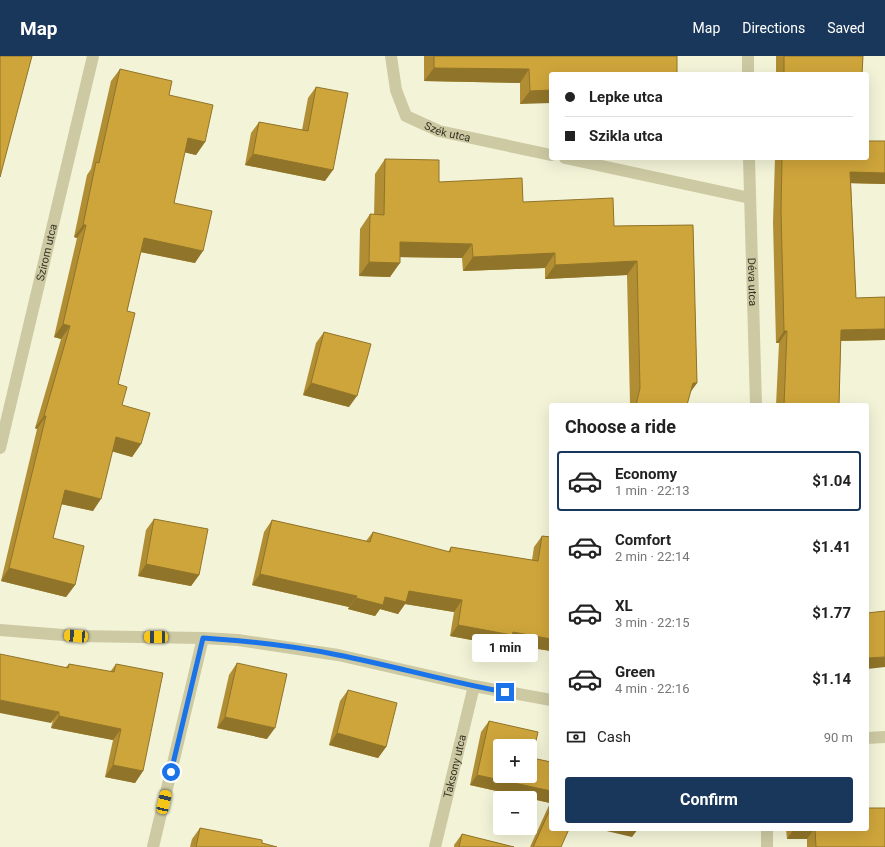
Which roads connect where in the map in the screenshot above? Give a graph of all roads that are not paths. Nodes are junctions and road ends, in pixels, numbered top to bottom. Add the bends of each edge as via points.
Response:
1 (93, 56) edge
2 (390, 56) edge
3 (748, 56) edge
4 (748, 72) edge
5 (549, 155) edge
6 (573, 160) edge
7 (749, 160) edge
8 (750, 198) junction
9 (756, 403) edge
10 (0, 448) edge
11 (0, 630) edge
12 (203, 638) junction
13 (474, 686) junction
14 (549, 700) edge
15 (885, 737) edge
16 (869, 738) edge
17 (767, 831) edge
18 (153, 847) edge
19 (435, 847) edge
20 (767, 847) edge

1 - 10 street, Szirom utca
2 - 5 street, Szék utca via 396,90 406,116 439,131
3 - 4 street
6 - 8 street
7 - 8 street, Déva utca
8 - 9 street, Déva utca
11 - 12 street via 76,636
12 - 13 street via 238,640 338,655
12 - 18 street
13 - 14 street
13 - 19 street, Taksony utca
15 - 16 street
17 - 20 street

